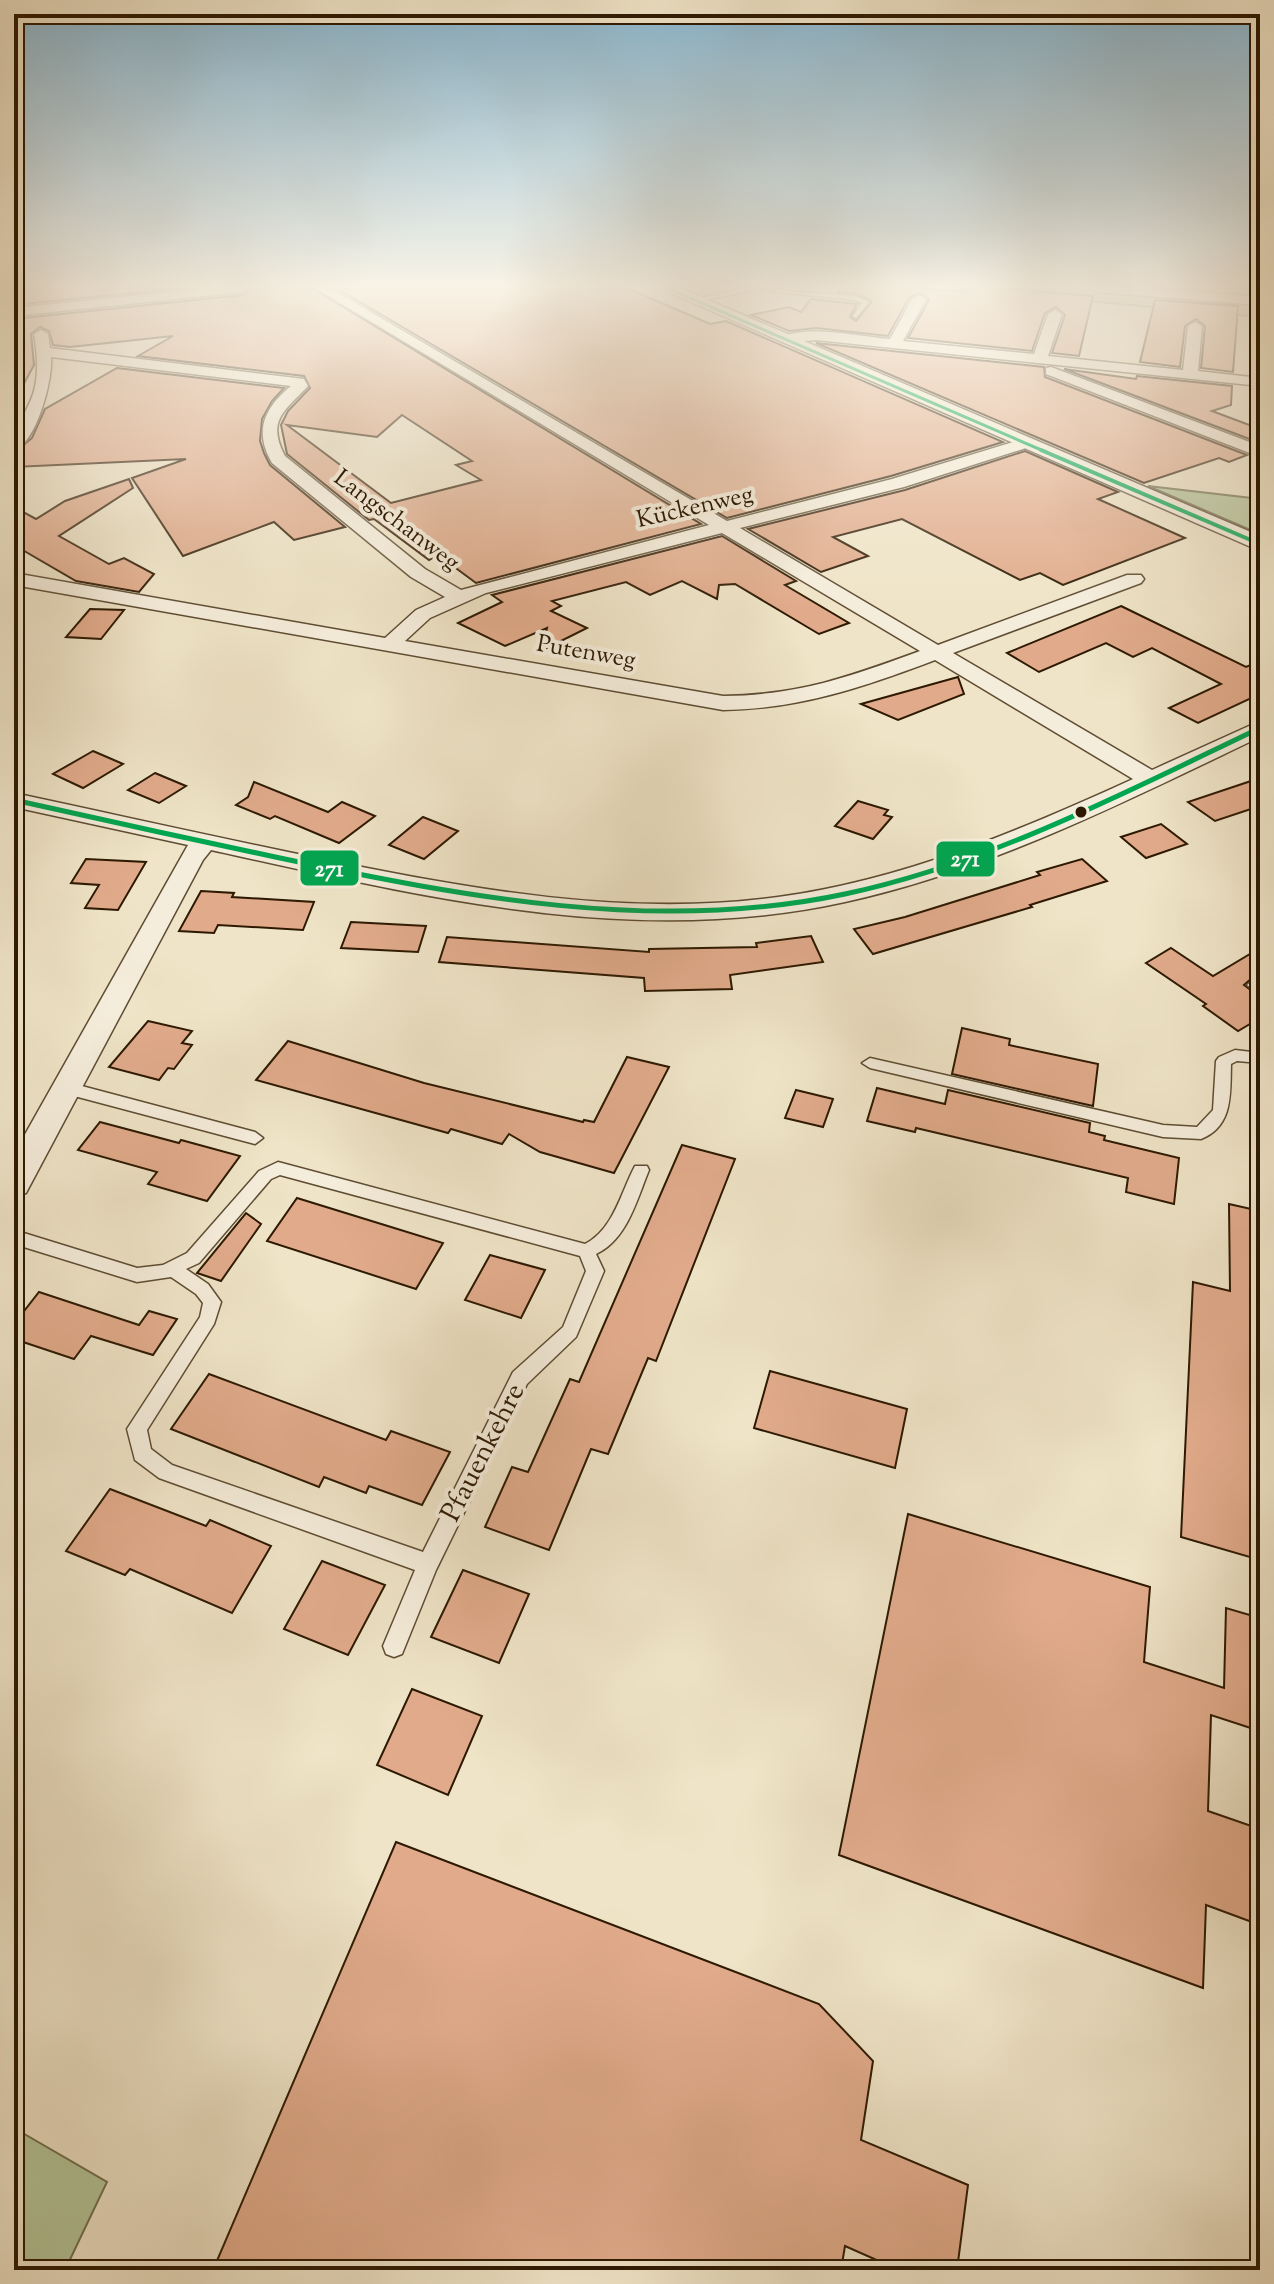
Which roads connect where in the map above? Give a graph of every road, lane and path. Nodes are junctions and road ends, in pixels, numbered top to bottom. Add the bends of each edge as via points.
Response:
1 (37, 395) edge
2 (289, 395) edge
3 (501, 395) edge
4 (915, 395) edge
5 (1119, 395) edge
6 (22, 417) edge
7 (1026, 443) junction
8 (14, 445) edge
9 (1260, 452) edge
10 (727, 528) junction
11 (1260, 544) edge
12 (14, 579) edge
13 (1134, 579) dead end
14 (458, 596) junction
15 (389, 645) junction
16 (936, 651) junction
17 (1260, 728) edge
18 (1150, 779) junction
19 (14, 800) edge
20 (205, 842) junction
21 (1260, 1058) edge
22 (870, 1063) dead end
23 (65, 1091) junction
24 (255, 1138) dead end
25 (641, 1170) dead end
26 (14, 1184) edge
27 (14, 1237) edge
28 (586, 1251) junction
29 (172, 1269) junction
30 (428, 1564) junction
31 (394, 1646) dead end

1 - 6 street
2 - 14 street, Langschanweg via 270,416 278,459 418,573
3 - 10 street
4 - 7 street
5 - 9 street
6 - 8 street
7 - 10 street, Kückenweg
7 - 11 street
10 - 14 street, Kückenweg
10 - 16 street
12 - 15 street, Putenweg
13 - 16 street, Putenweg
14 - 15 street, Kückenweg via 423,614
15 - 16 street, Putenweg via 723,703 803,699
16 - 18 street
17 - 18 street
18 - 20 street via 984,852 900,880 830,897 728,910 595,910 483,897
19 - 20 street
20 - 23 street
21 - 22 lane via 1235,1055 1224,1061 1221,1112 1201,1133 1163,1131
23 - 24 lane
23 - 26 street
25 - 28 lane via 610,1235 600,1247
27 - 29 lane via 137,1275
28 - 29 lane via 278,1168 265,1175 193,1258
28 - 30 lane, Pfauenkehre via 595,1271 570,1332 520,1378
29 - 30 lane via 212,1302 208,1319 137,1429 142,1454 166,1472
30 - 31 lane, Pfauenkehre

